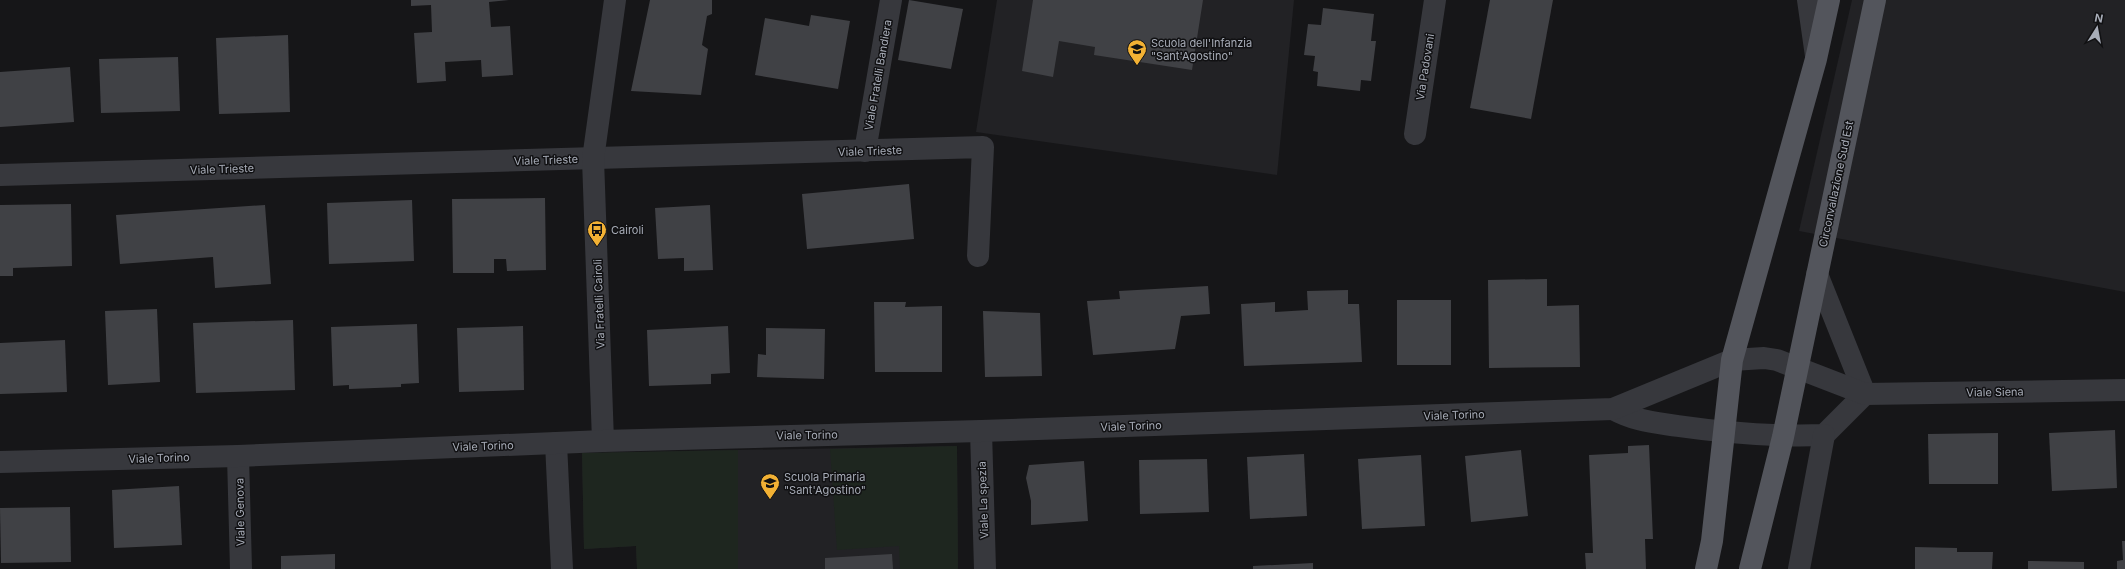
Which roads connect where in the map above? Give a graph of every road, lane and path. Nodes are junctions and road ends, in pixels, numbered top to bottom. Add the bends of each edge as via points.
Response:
1 (615, 0) edge
2 (891, 0) edge
3 (1435, 0) edge
4 (1808, 0) edge
5 (1829, 0) edge
6 (1875, 0) edge
7 (1816, 59) junction
8 (1415, 134) dead end
9 (865, 151) junction
10 (593, 159) junction
11 (0, 175) edge
12 (978, 256) dead end
13 (1817, 274) junction
14 (1732, 360) junction
15 (1797, 369) junction
16 (2125, 390) edge
17 (1865, 394) junction
18 (1613, 409) junction
19 (981, 431) junction
20 (1724, 433) junction
21 (1824, 435) junction
22 (1783, 437) junction
23 (603, 441) junction
24 (556, 443) junction
25 (238, 456) junction
26 (0, 462) edge
27 (241, 569) edge
28 (562, 569) edge
29 (985, 569) edge
30 (1706, 569) edge
31 (1750, 569) edge
32 (1799, 569) edge

1 - 10 street, Via Fratelli Cairoli
2 - 9 street, Viale Fratelli Bandiera
3 - 8 street, Via Padovani
4 - 7 street
5 - 7 main road
6 - 13 main road, Circonvallazione Sud Est
7 - 14 main road
9 - 10 street, Viale Trieste
9 - 12 street, Viale Trieste via 983,147
10 - 11 street, Viale Trieste
10 - 23 street, Via Fratelli Cairoli
13 - 15 main road, Circonvallazione Sud Est
13 - 17 street
14 - 15 street via 1764,358 1777,360
14 - 18 street, Viale Torino
14 - 20 main road
15 - 17 street, Viale Siena
15 - 22 main road, Circonvallazione Sud Est
16 - 17 street, Viale Siena
17 - 21 street
18 - 19 street, Viale Torino
18 - 20 street, Viale Torino via 1630,418
19 - 23 street, Viale Torino
19 - 29 street, Viale La spezia
20 - 22 street
20 - 30 main road via 1712,541
21 - 22 street
21 - 32 street
22 - 31 main road, Circonvallazione Sud Est
23 - 24 street, Viale Torino
24 - 25 street, Viale Torino
24 - 28 street
25 - 26 street, Viale Torino
25 - 27 street, Viale Genova

